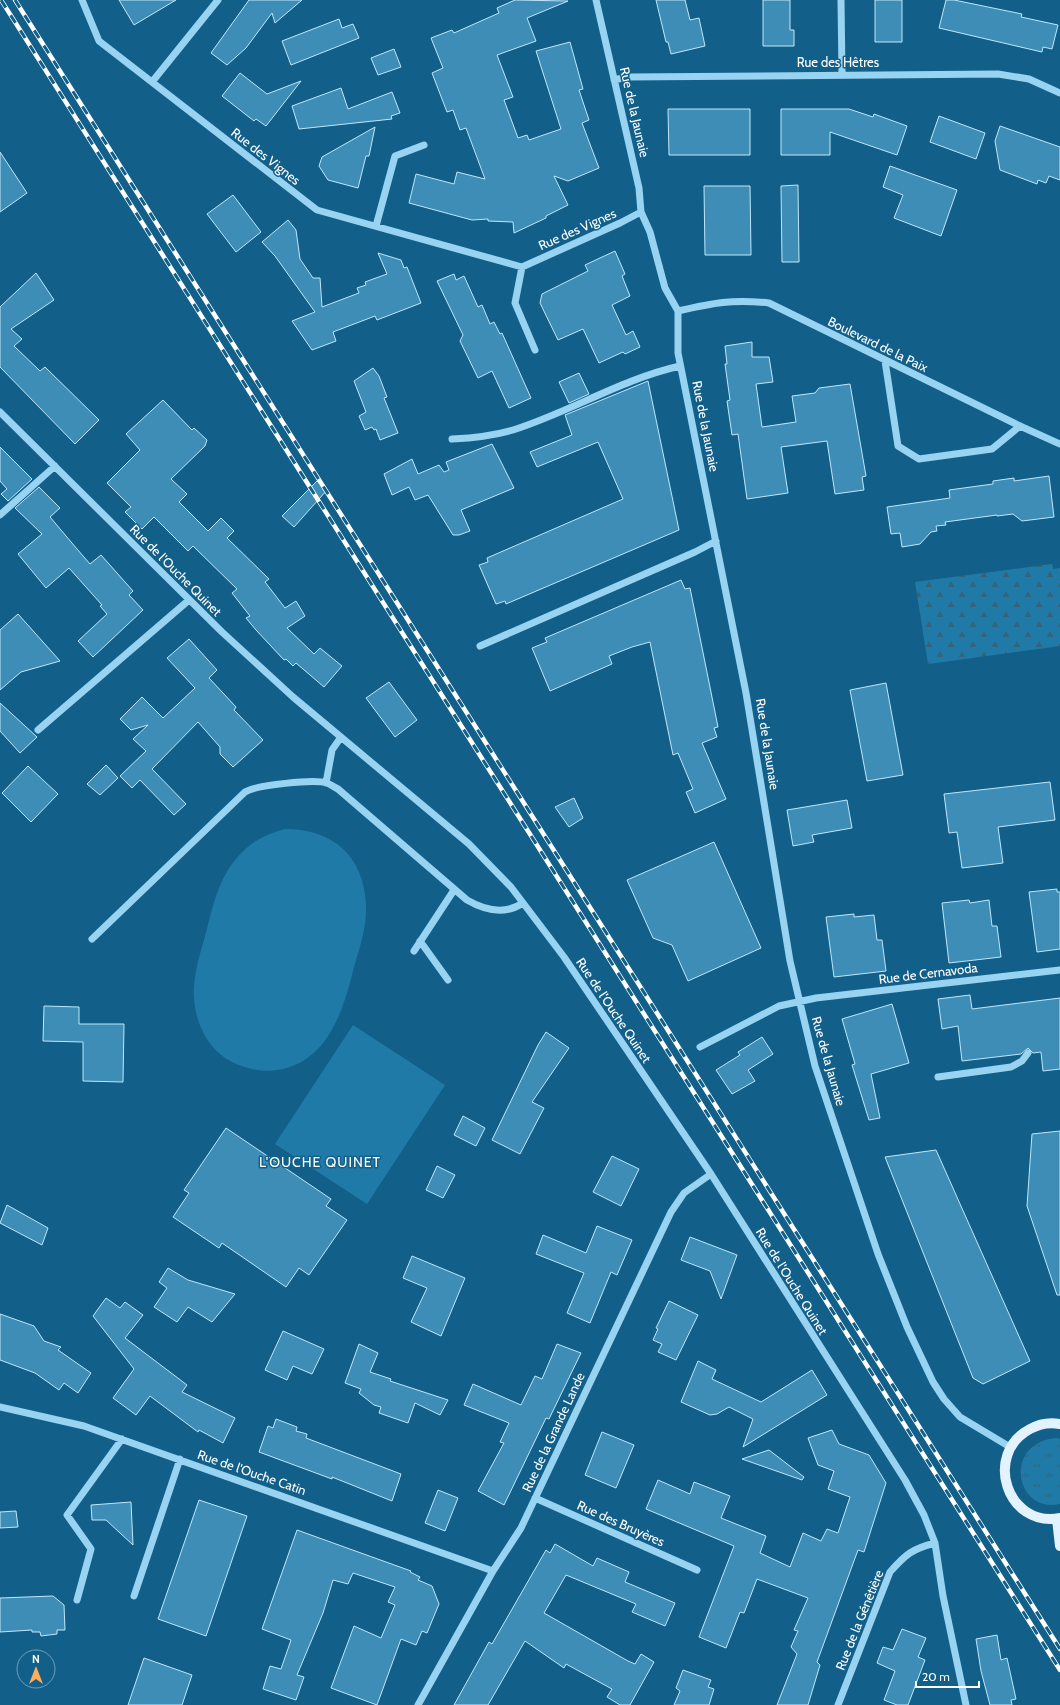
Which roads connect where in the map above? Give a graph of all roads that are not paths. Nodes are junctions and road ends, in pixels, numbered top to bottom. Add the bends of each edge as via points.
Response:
1 (82, 0) edge
2 (218, 0) edge
3 (596, 0) edge
4 (841, 0) edge
5 (842, 74) junction
6 (614, 80) junction
7 (152, 82) junction
8 (1060, 93) edge
9 (424, 145) dead end
10 (641, 212) junction
11 (376, 226) junction
12 (522, 267) junction
13 (678, 311) junction
14 (535, 350) dead end
15 (885, 361) junction
16 (680, 366) junction
17 (0, 412) edge
18 (1020, 426) junction
19 (452, 439) dead end
20 (1060, 444) edge
21 (55, 466) junction
22 (0, 515) edge
23 (716, 541) junction
24 (189, 600) junction
25 (480, 646) dead end
26 (38, 730) dead end
27 (341, 737) junction
28 (326, 782) junction
29 (454, 890) junction
30 (524, 903) junction
31 (92, 938) dead end
32 (420, 941) junction
33 (414, 951) dead end
34 (1060, 970) edge
35 (448, 980) dead end
36 (799, 1002) junction
37 (700, 1047) dead end
38 (1028, 1053) dead end
39 (938, 1077) dead end
40 (711, 1174) junction
41 (0, 1407) edge
42 (1060, 1424) edge
43 (122, 1439) junction
44 (1010, 1447) junction
45 (180, 1459) junction
46 (535, 1498) junction
47 (1058, 1519) edge
48 (935, 1543) junction
49 (1060, 1546) edge
50 (697, 1570) dead end
51 (493, 1571) junction
52 (134, 1596) dead end
53 (77, 1600) dead end
54 (418, 1705) edge
55 (838, 1705) edge
56 (966, 1705) edge

1 - 7 street, Rue des Vignes via 99,41
2 - 7 street
3 - 6 street, Rue de la Jaunaie
4 - 5 street
5 - 6 street, Rue des Hêtres via 628,77
5 - 8 street, Rue des Hêtres via 998,74 1029,79
6 - 10 street, Rue de la Jaunaie via 639,188
7 - 11 street, Rue des Vignes via 317,210
9 - 11 street via 395,156
10 - 12 street, Rue des Vignes
10 - 13 street, Rue de la Jaunaie via 650,232 665,288
11 - 12 street, Rue des Vignes
12 - 14 street via 515,303
13 - 15 street, Boulevard de la Paix via 719,302 744,300 769,303
13 - 16 street, Rue de la Jaunaie
15 - 18 street, Boulevard de la Paix
15 - 18 street via 898,446 919,459 992,449
16 - 19 street via 654,372 512,430 480,437
16 - 23 street, Rue de la Jaunaie
17 - 21 street, Rue de l'Ouche Quinet
18 - 20 street, Boulevard de la Paix
21 - 22 street
21 - 24 street, Rue de l'Ouche Quinet
23 - 25 street
23 - 36 street, Rue de la Jaunaie via 746,693
24 - 26 street
24 - 27 street, Rue de l'Ouche Quinet via 286,691
27 - 28 street via 332,750
27 - 30 street, Rue de l'Ouche Quinet via 480,854
28 - 29 street via 338,789
28 - 31 street via 251,788
29 - 30 street via 474,904 489,910 503,911
29 - 32 street
30 - 40 street, Rue de l'Ouche Quinet via 564,957
32 - 33 street
32 - 35 street
34 - 36 street, Rue de Cernavoda
36 - 37 street, Rue de Cernavoda via 779,1006
36 - 44 street, Rue de la Jaunaie via 815,1066 878,1254 924,1364 944,1399 960,1417
38 - 39 street via 1011,1067
40 - 46 street, Rue de la Grande Lande via 684,1193 671,1212
40 - 48 street, Rue de l'Ouche Quinet via 905,1480 924,1515
41 - 43 street, Rue de l'Ouche Catin via 84,1426
42 - 44 main road via 1046,1423 1035,1426 1017,1438
43 - 45 street, Rue de l'Ouche Catin
43 - 53 street via 67,1515 91,1549
44 - 47 main road via 1004,1470 1009,1492 1015,1502 1034,1515
45 - 51 street, Rue de l'Ouche Catin
45 - 52 street
46 - 50 street, Rue des Bruyères
46 - 51 street, Rue de la Grande Lande via 521,1528
47 - 49 main road
48 - 55 street, Rue de la Génêtière via 905,1555 890,1572
48 - 56 street, Rue de l'Ouche Quinet
51 - 54 street, Rue de la Grande Lande

